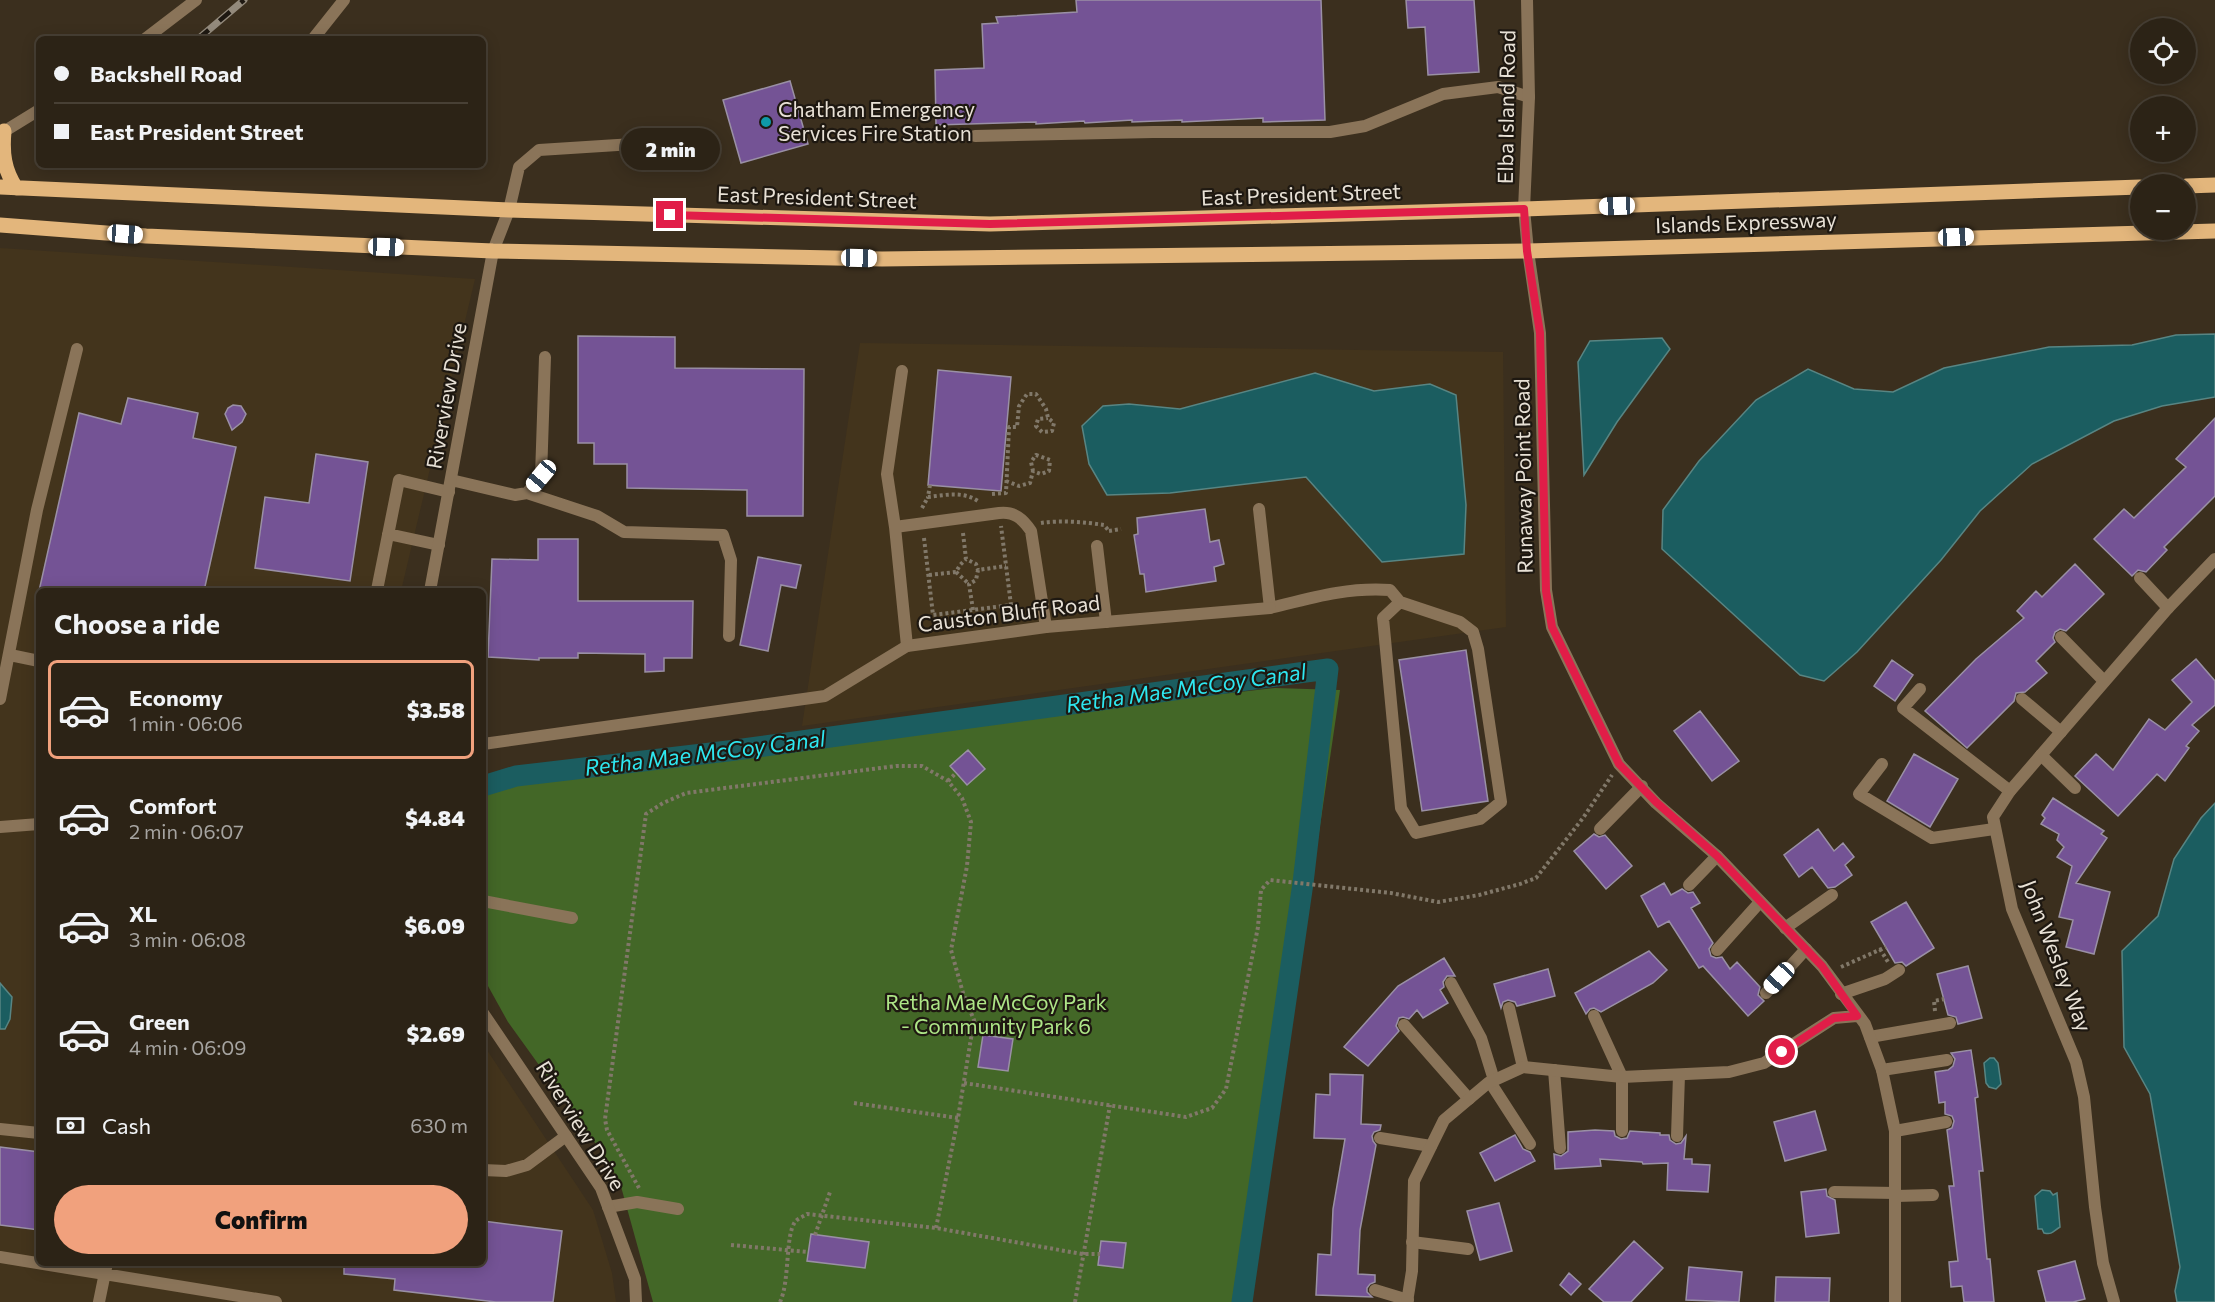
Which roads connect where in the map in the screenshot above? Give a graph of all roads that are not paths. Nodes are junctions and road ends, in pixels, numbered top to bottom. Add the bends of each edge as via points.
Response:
1 (196, 0) edge
2 (344, 0) edge
3 (1527, 0) edge
4 (149, 36) edge
5 (315, 36) edge
6 (1529, 97) junction
7 (36, 112) edge
8 (2, 132) edge
9 (975, 136) dead end
10 (696, 140) dead end
11 (2215, 185) edge
12 (2196, 186) edge
13 (2130, 187) edge
14 (0, 188) edge
15 (16, 188) junction
16 (1524, 209) junction
17 (509, 210) junction
18 (0, 225) edge
19 (2215, 231) edge
20 (493, 251) junction
21 (1527, 251) junction
22 (77, 348) dead end
23 (545, 357) dead end
24 (902, 371) dead end
25 (450, 486) junction
26 (527, 493) junction
27 (1259, 508) dead end
28 (895, 527) junction
29 (388, 534) junction
30 (439, 545) junction
31 (1097, 546) dead end
32 (2215, 559) edge
33 (2140, 579) dead end
34 (377, 588) edge
35 (431, 588) edge
36 (1400, 602) junction
37 (1270, 608) junction
38 (2168, 608) junction
39 (1106, 622) junction
40 (1046, 627) junction
41 (729, 636) dead end
42 (2061, 637) dead end
43 (907, 646) junction
44 (10, 655) junction
45 (36, 660) edge
46 (2104, 681) junction
47 (1920, 689) dead end
48 (0, 699) edge
49 (2022, 699) dead end
50 (2061, 732) junction
51 (486, 744) edge
52 (2041, 755) junction
53 (1882, 764) dead end
54 (1642, 786) junction
55 (2075, 788) dead end
56 (2010, 791) junction
57 (36, 824) edge
58 (0, 827) edge
59 (1599, 829) dead end
60 (1994, 829) junction
61 (1717, 856) junction
62 (1689, 885) dead end
63 (1832, 895) dead end
64 (486, 902) edge
65 (1760, 902) junction
66 (572, 918) dead end
67 (1785, 928) junction
68 (1717, 950) dead end
69 (1806, 950) junction
70 (1899, 970) dead end
71 (1451, 983) dead end
72 (1766, 993) dead end
73 (1841, 994) junction
74 (1509, 1008) dead end
75 (1594, 1016) dead end
76 (1857, 1016) junction
77 (486, 1017) edge
78 (1950, 1023) dead end
79 (1404, 1025) dead end
80 (1870, 1037) junction
81 (1947, 1060) dead end
82 (1522, 1067) junction
83 (1554, 1070) junction
84 (1882, 1070) junction
85 (1679, 1075) junction
86 (1622, 1077) junction
87 (1492, 1081) junction
88 (1469, 1099) junction
89 (1946, 1122) dead end
90 (0, 1129) edge
91 (1622, 1131) dead end
92 (1895, 1131) junction
93 (36, 1132) edge
94 (566, 1136) junction
95 (1677, 1136) dead end
96 (1380, 1138) dead end
97 (1530, 1144) dead end
98 (1431, 1146) junction
99 (1560, 1148) dead end
100 (486, 1170) edge
101 (1834, 1192) dead end
102 (1896, 1194) junction
103 (1933, 1195) dead end
104 (608, 1207) junction
105 (678, 1209) dead end
106 (1412, 1242) junction
107 (1468, 1249) dead end
108 (0, 1257) edge
109 (36, 1261) edge
110 (87, 1266) edge
111 (106, 1268) edge
112 (1375, 1290) dead end
113 (1408, 1301) edge
114 (99, 1302) edge
115 (276, 1302) edge
116 (636, 1302) edge
117 (1895, 1302) edge
118 (2114, 1302) edge

1 - 4 street
2 - 5 street
3 - 6 street, Elba Island Road
6 - 9 street via 1498,87 1443,94 1365,126 1330,132
6 - 16 street, Elba Island Road
7 - 8 street
8 - 15 main road via 6,174
10 - 17 street, Riverview Drive via 539,150 519,167
11 - 12 main road
13 - 16 main road, Islands Expressway
14 - 15 main road, East President Street
15 - 17 main road, East President Street
16 - 17 main road, East President Street via 990,224
16 - 21 street, Elba Island Road
17 - 20 street, Riverview Drive
18 - 20 main road via 146,236
19 - 21 main road, Islands Expressway
20 - 21 main road, Islands Expressway via 882,259
20 - 25 street, Riverview Drive
21 - 54 street, Runaway Point Road via 1540,333 1546,591 1550,618 1619,764
22 - 44 street via 37,510
23 - 26 street via 541,476
24 - 28 street via 887,474
25 - 26 street via 515,495
25 - 29 street via 399,480
25 - 30 street, Riverview Drive
26 - 41 street via 597,516 624,532 723,535 731,560
27 - 37 street
28 - 40 street via 1008,512 1023,519 1031,531
28 - 43 street
29 - 30 street
29 - 34 street
30 - 35 street, Riverview Drive
31 - 39 street
32 - 38 street
33 - 38 street
36 - 36 street, Causton Bluff Road via 1460,622 1473,632 1501,802 1480,819 1416,833 1401,808 1383,618
36 - 37 street, Causton Bluff Road via 1390,591 1364,588
37 - 39 street, Causton Bluff Road
38 - 46 street
39 - 40 street, Causton Bluff Road
40 - 43 street, Causton Bluff Road
42 - 46 street
43 - 51 street, Causton Bluff Road via 825,696
44 - 45 street
44 - 48 street
46 - 50 street
47 - 56 street via 1903,708
49 - 50 street
50 - 52 street
52 - 55 street
52 - 56 street
53 - 60 street via 1859,795 1932,838
54 - 59 street
54 - 61 street, Runaway Point Road
56 - 60 street via 1993,817
57 - 58 street
60 - 118 street, John Wesley Way via 2012,909 2076,1062 2084,1097 2103,1263
61 - 62 street
61 - 65 street, Runaway Point Road
63 - 67 street
64 - 66 street
65 - 67 street, Runaway Point Road
65 - 68 street
67 - 69 street, Runaway Point Road
69 - 72 street
69 - 73 street, Runaway Point Road
70 - 73 street
71 - 87 street via 1481,1038
73 - 76 street, Runaway Point Road
74 - 82 street
75 - 86 street
76 - 80 street, Runaway Point Road
76 - 85 street via 1834,1018 1764,1063 1729,1072
77 - 94 street, Riverview Drive
78 - 80 street
79 - 88 street
80 - 84 street, Runaway Point Road
81 - 84 street
82 - 83 street
82 - 87 street
83 - 86 street
83 - 99 street
84 - 92 street, Runaway Point Road
85 - 86 street
85 - 95 street
86 - 91 street
87 - 88 street
87 - 97 street
88 - 98 street via 1444,1120
89 - 92 street
90 - 93 street
92 - 102 street, Runaway Point Road
94 - 100 street via 526,1165 506,1171
94 - 104 street, Riverview Drive via 601,1188
96 - 98 street
98 - 106 street via 1414,1181
101 - 102 street
102 - 103 street
102 - 117 street, Runaway Point Road
104 - 105 street via 637,1202
104 - 116 street, Riverview Drive via 635,1279
106 - 107 street
106 - 113 street
108 - 109 street
110 - 111 street
111 - 114 street
111 - 115 street
112 - 113 street

